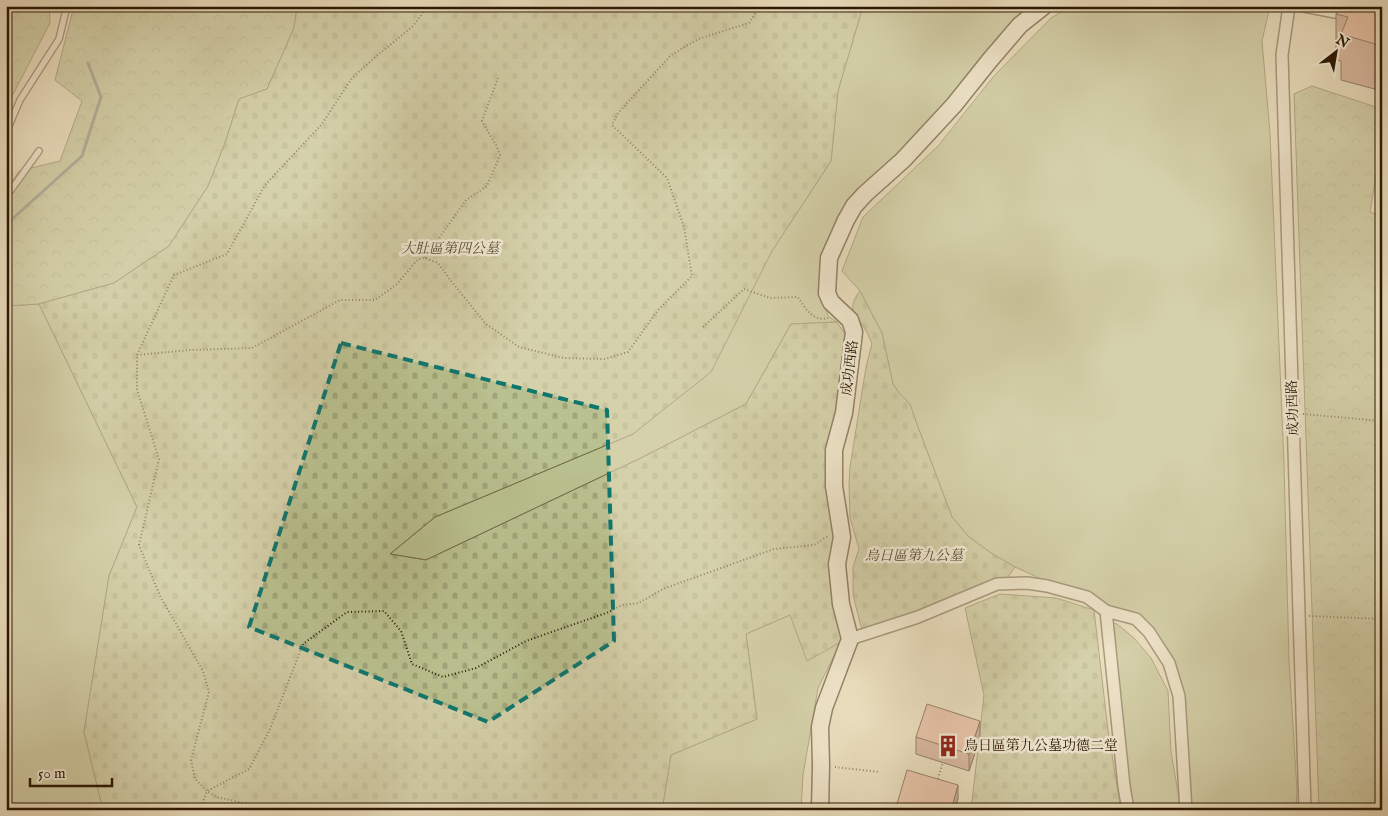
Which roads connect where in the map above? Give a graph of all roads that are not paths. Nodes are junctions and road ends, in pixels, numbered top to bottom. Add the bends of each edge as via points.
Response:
1 (67, 6) edge
2 (1044, 6) edge
3 (1289, 6) edge
4 (1304, 6) edge
5 (1362, 17) edge
6 (6, 133) edge
7 (39, 151) dead end
8 (6, 197) edge
9 (1106, 611) junction
10 (850, 638) junction
11 (820, 810) edge
12 (1128, 810) edge
13 (1186, 810) edge
14 (1305, 810) edge

1 - 6 lane via 59,39 20,100
2 - 10 street, 成功西路 via 1020,25 924,138 854,206 829,258 827,293 831,302 850,320 854,332 844,413 834,450 834,486 842,537 836,564 840,604
3 - 14 street, 成功西路 via 1282,55
4 - 5 street
7 - 8 lane
9 - 10 street via 1087,596 1047,586 997,584 918,617
9 - 12 street
9 - 13 street via 1136,619 1149,632 1169,663 1179,696
10 - 11 street via 820,727

